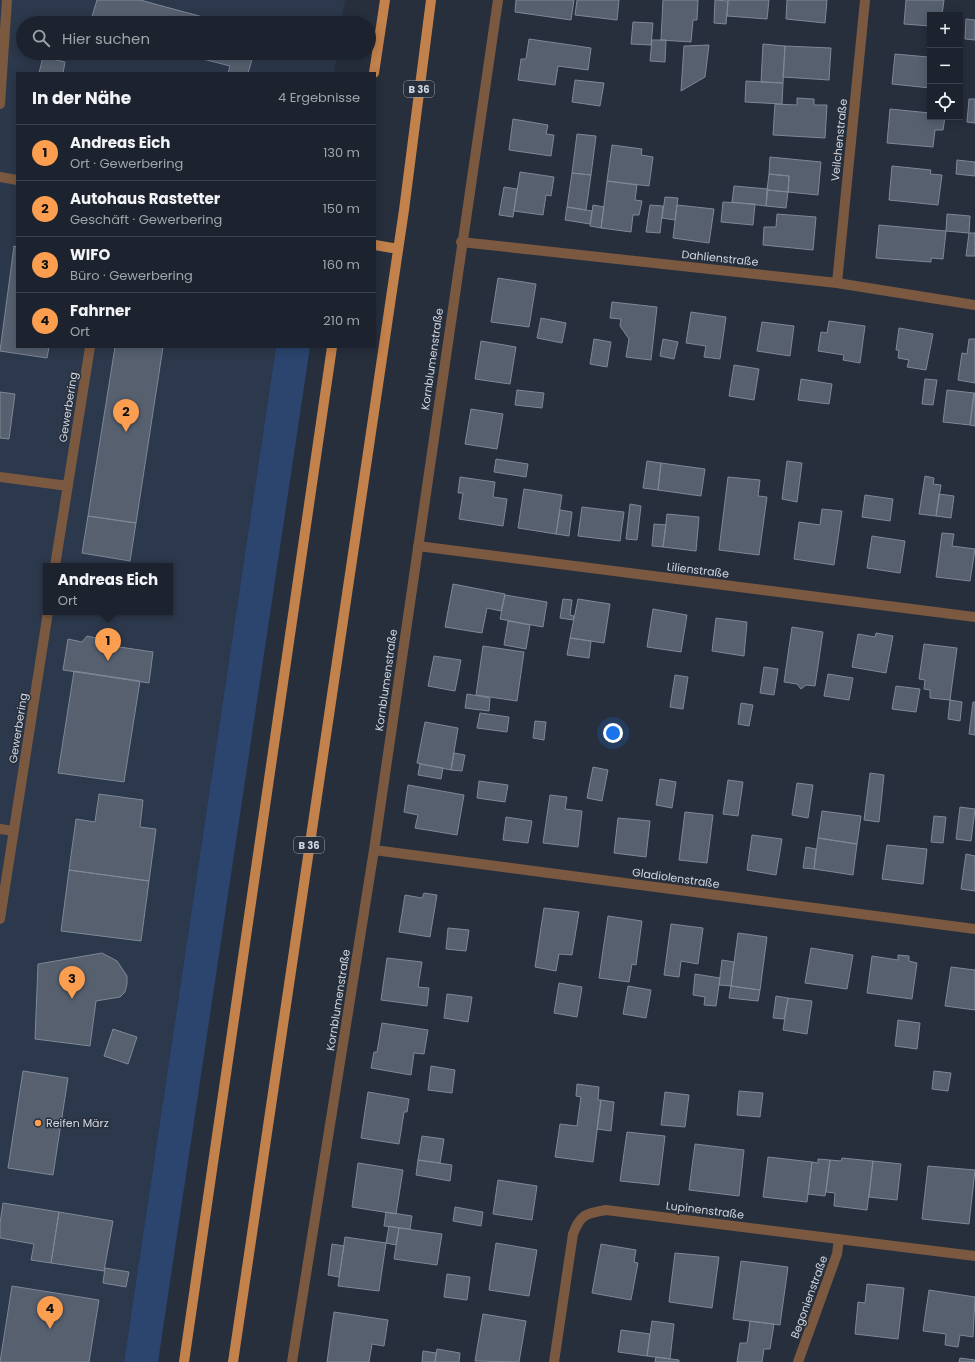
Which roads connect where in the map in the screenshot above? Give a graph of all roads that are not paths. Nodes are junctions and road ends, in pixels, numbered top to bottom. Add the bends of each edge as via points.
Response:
1 (7, 0) edge
2 (385, 0) edge
3 (431, 0) edge
4 (498, 0) edge
5 (865, 0) edge
6 (377, 58) joint
7 (376, 60) edge
8 (370, 72) edge
9 (374, 72) edge
10 (0, 104) edge
11 (0, 177) edge
12 (16, 180) edge
13 (461, 242) junction
14 (376, 245) edge
15 (398, 249) junction
16 (838, 283) junction
17 (975, 305) edge
18 (90, 348) edge
19 (332, 348) edge
20 (0, 476) edge
21 (68, 486) junction
22 (418, 546) junction
23 (56, 563) edge
24 (48, 615) edge
25 (975, 617) edge
26 (0, 830) edge
27 (14, 831) junction
28 (374, 850) junction
29 (0, 919) edge
30 (975, 929) edge
31 (839, 1239) junction
32 (975, 1256) edge
33 (184, 1362) edge
34 (233, 1362) edge
35 (292, 1362) edge
36 (554, 1362) edge
37 (798, 1362) edge

1 - 10 street
2 - 6 main road
3 - 15 main road, B 36
4 - 13 street, Kornblumenstraße
5 - 16 street, Veilchenstraße
6 - 9 main road
7 - 8 main road
11 - 12 street
13 - 16 street, Dahlienstraße
13 - 22 street, Kornblumenstraße
14 - 15 main road
15 - 34 main road, B 36
16 - 17 street, Dahlienstraße
18 - 21 street, Gewerbering
19 - 33 main road
20 - 21 street
21 - 23 street, Gewerbering
22 - 25 street, Lilienstraße
22 - 28 street, Kornblumenstraße
24 - 27 street, Gewerbering
26 - 27 street
27 - 29 street, Gewerbering
28 - 30 street, Gladiolenstraße
28 - 35 street, Kornblumenstraße
31 - 32 street, Lupinenstraße
31 - 36 street, Lupinenstraße via 606,1210 590,1212 578,1221 573,1234
31 - 37 street, Begonienstraße via 837,1254

